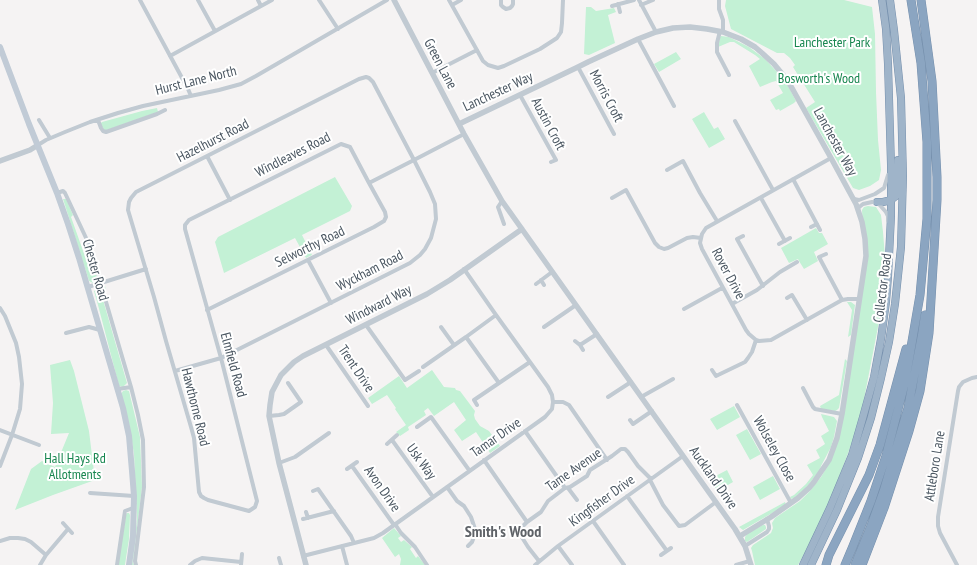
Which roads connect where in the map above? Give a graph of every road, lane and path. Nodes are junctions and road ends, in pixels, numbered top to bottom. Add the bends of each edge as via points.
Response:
1 (140, 0) edge
2 (198, 0) edge
3 (258, 0) edge
4 (272, 0) edge
5 (319, 0) edge
6 (387, 0) edge
7 (394, 0) edge
8 (449, 0) edge
9 (461, 0) edge
10 (501, 0) edge
11 (512, 0) edge
12 (563, 0) edge
13 (634, 0) edge
14 (653, 0) edge
15 (719, 0) edge
16 (882, 0) edge
17 (890, 0) edge
18 (911, 0) edge
19 (921, 0) edge
20 (640, 2) edge
21 (618, 4) junction
22 (452, 5) junction
23 (261, 6) junction
24 (612, 6) dead end
25 (620, 12) dead end
26 (338, 29) junction
27 (886, 29) junction
28 (215, 31) junction
29 (656, 32) junction
30 (722, 32) junction
31 (638, 39) junction
32 (0, 47) edge
33 (477, 50) junction
34 (170, 56) junction
35 (578, 67) junction
36 (432, 73) junction
37 (730, 75) dead end
38 (373, 82) joint
39 (520, 95) junction
40 (190, 96) junction
41 (674, 106) dead end
42 (165, 110) dead end
43 (39, 120) dead end
44 (98, 120) junction
45 (735, 121) dead end
46 (459, 124) junction
47 (902, 124) junction
48 (464, 134) junction
49 (614, 134) dead end
50 (50, 138) junction
51 (38, 145) junction
52 (207, 156) junction
53 (831, 158) junction
54 (414, 160) junction
55 (0, 161) edge
56 (551, 162) dead end
57 (667, 170) dead end
58 (793, 179) junction
59 (369, 182) junction
60 (773, 190) junction
61 (57, 193) junction
62 (612, 198) dead end
63 (761, 198) junction
64 (854, 199) junction
65 (230, 200) junction
66 (891, 200) junction
67 (502, 201) junction
68 (877, 202) junction
69 (858, 208) junction
70 (717, 221) junction
71 (504, 224) dead end
72 (817, 224) junction
73 (811, 228) dead end
74 (184, 229) joint
75 (522, 229) junction
76 (820, 230) dead end
77 (743, 236) dead end
78 (701, 238) junction
79 (790, 238) dead end
80 (785, 241) junction
81 (779, 244) dead end
82 (826, 254) dead end
83 (934, 255) junction
84 (308, 260) junction
85 (785, 262) dead end
86 (797, 262) dead end
87 (788, 267) junction
88 (146, 269) junction
89 (464, 270) junction
90 (552, 272) junction
91 (888, 277) junction
92 (541, 280) junction
93 (101, 283) junction
94 (536, 284) dead end
95 (544, 285) dead end
96 (763, 286) junction
97 (88, 287) junction
98 (722, 288) junction
99 (104, 295) dead end
100 (920, 295) junction
101 (787, 298) dead end
102 (859, 299) junction
103 (842, 300) junction
104 (331, 303) junction
105 (732, 304) junction
106 (576, 305) junction
107 (0, 308) edge
108 (684, 309) dead end
109 (208, 310) junction
110 (496, 315) junction
111 (807, 320) junction
112 (366, 325) junction
113 (442, 327) dead end
114 (544, 327) dead end
115 (100, 330) junction
116 (66, 333) dead end
117 (597, 334) junction
118 (466, 337) junction
119 (756, 340) junction
120 (574, 341) dead end
121 (326, 345) junction
122 (454, 345) junction
123 (580, 345) junction
124 (583, 350) dead end
125 (221, 358) junction
126 (530, 362) junction
127 (423, 367) dead end
128 (712, 370) dead end
129 (175, 371) junction
130 (419, 371) dead end
131 (977, 377) edge
132 (673, 379) dead end
133 (631, 382) junction
134 (288, 383) dead end
135 (499, 383) junction
136 (131, 387) junction
137 (802, 388) dead end
138 (118, 389) junction
139 (608, 397) dead end
140 (641, 397) junction
141 (553, 402) junction
142 (478, 405) dead end
143 (737, 405) dead end
144 (368, 406) dead end
145 (652, 411) junction
146 (842, 414) junction
147 (269, 416) junction
148 (630, 420) dead end
149 (417, 427) dead end
150 (0, 430) edge
151 (525, 431) junction
152 (329, 433) dead end
153 (12, 435) junction
154 (397, 435) dead end
155 (392, 440) junction
156 (387, 444) dead end
157 (39, 445) dead end
158 (683, 456) junction
159 (484, 460) junction
160 (607, 460) junction
161 (357, 462) dead end
162 (279, 463) junction
163 (0, 466) edge
164 (352, 466) junction
165 (347, 469) dead end
166 (469, 470) junction
167 (650, 480) junction
168 (447, 487) junction
169 (567, 488) junction
170 (314, 491) dead end
171 (90, 493) dead end
172 (134, 496) junction
173 (627, 496) junction
174 (433, 497) junction
175 (577, 500) dead end
176 (716, 502) junction
177 (791, 503) junction
178 (255, 506) joint
179 (133, 508) junction
180 (334, 511) junction
181 (306, 512) dead end
182 (308, 518) junction
183 (303, 519) dead end
184 (767, 519) junction
185 (593, 521) junction
186 (527, 522) junction
187 (63, 523) dead end
188 (394, 524) junction
189 (68, 529) junction
190 (72, 533) dead end
191 (740, 536) junction
192 (0, 541) edge
193 (354, 543) junction
194 (342, 546) junction
195 (468, 546) dead end
196 (558, 546) junction
197 (745, 546) junction
198 (671, 548) dead end
199 (667, 551) junction
200 (242, 554) dead end
201 (46, 555) junction
202 (661, 555) dead end
203 (303, 556) junction
204 (279, 558) dead end
205 (539, 561) junction
206 (241, 563) edge
207 (750, 563) edge
208 (280, 564) edge
209 (40, 565) edge
210 (117, 565) edge
211 (129, 565) edge
212 (136, 565) edge
213 (190, 565) edge
214 (275, 565) edge
215 (306, 565) edge
216 (347, 565) edge
217 (427, 565) edge
218 (535, 565) edge
219 (572, 565) edge
220 (624, 565) edge
221 (736, 565) edge
222 (803, 565) edge
223 (811, 565) edge
224 (826, 565) edge
225 (845, 565) edge
226 (855, 565) edge
227 (862, 565) edge
228 (957, 565) edge

1 - 34 street
2 - 28 street
3 - 23 street
4 - 23 street
5 - 26 street
6 - 26 street, Hurst Lane North
7 - 36 street, Green Lane
8 - 22 street
9 - 22 street
10 - 11 street via 501,5 508,9 513,4
12 - 33 street via 561,32 553,41 498,68 483,61
13 - 21 street
14 - 20 street
15 - 30 street via 723,20
16 - 27 highway, Collector Road
17 - 47 highway, Collector Road
18 - 100 highway via 921,63 927,142 927,219
19 - 83 highway via 932,81 936,147 938,200
20 - 29 street
21 - 24 street
21 - 25 street
22 - 33 street
23 - 28 street
26 - 40 street, Hurst Lane North via 248,81
27 - 64 street via 888,178 884,188 875,194 860,200
27 - 66 highway, Collector Road
28 - 34 street
29 - 30 street, Lanchester Way via 690,27
29 - 31 street, Lanchester Way
30 - 37 street via 717,43 717,52
30 - 53 street, Lanchester Way via 754,47 781,72
31 - 35 street, Lanchester Way
31 - 41 street
32 - 51 main road, Chester Road
33 - 36 street
34 - 40 street
35 - 39 street, Lanchester Way
35 - 49 street, Morris Croft
36 - 46 street, Green Lane
38 - 52 street, Hazelhurst Road via 363,77
38 - 54 street, Wyckham Road
39 - 46 street, Lanchester Way
39 - 56 street, Austin Croft via 556,160
40 - 44 street, Hurst Lane North via 143,106
42 - 44 street via 106,132
43 - 50 street
44 - 50 street, Hurst Lane North
45 - 60 street
46 - 48 street, Green Lane
47 - 66 highway via 898,189 896,196
47 - 223 highway, Collector Road via 901,247 888,349 858,458
48 - 54 street
48 - 67 street, Green Lane
50 - 51 street, Hurst Lane North
51 - 55 street, Hurst Lane North
51 - 61 main road, Chester Road
52 - 65 street
52 - 88 street, Hazelhurst Road via 136,192 131,198 128,210
53 - 58 street, Rover Drive
53 - 64 street, Lanchester Way
54 - 59 street
54 - 104 street, Wyckham Road via 435,204 435,226 428,244 410,263
57 - 70 street via 683,161
58 - 60 street, Rover Drive
58 - 72 street
59 - 65 street, Windleaves Road via 350,147 341,144
59 - 84 street, Selworthy Road via 385,212 384,221
60 - 63 street, Rover Drive
61 - 93 street via 65,193 87,240
61 - 97 main road, Chester Road
62 - 78 street via 626,190 659,247 668,248 687,238
63 - 70 street, Rover Drive
63 - 80 street
64 - 69 street, Lanchester Way
65 - 74 street, Windleaves Road via 189,220
66 - 68 highway
66 - 91 highway, Collector Road
67 - 71 street, Green Lane via 498,207
67 - 75 street, Green Lane
68 - 69 street via 862,204
68 - 91 street via 888,216
69 - 102 street, Lanchester Way via 866,256
70 - 78 street, Rover Drive via 706,228
72 - 73 street
72 - 76 street
74 - 109 street, Elmfield Road
75 - 89 street, Windward Way
75 - 90 street, Auckland Drive
77 - 96 street via 737,239
78 - 98 street, Rover Drive via 702,249
79 - 80 street
80 - 81 street
82 - 103 street via 819,258
83 - 226 highway via 908,408 884,490
83 - 227 highway via 929,333 920,391 884,508
84 - 104 street
84 - 109 street, Selworthy Road
85 - 87 street
86 - 87 street
87 - 96 street
88 - 93 street
88 - 129 street, Hawthorne Road
89 - 110 street
89 - 112 street, Windward Way via 427,294
90 - 92 street
90 - 106 street, Auckland Drive
91 - 222 highway, Collector Road via 874,377 852,455
92 - 94 street
92 - 95 street
93 - 97 street
96 - 105 street
97 - 115 main road, Chester Road
98 - 105 street, Rover Drive
98 - 108 street
99 - 136 street, Chester Road
100 - 224 highway via 869,475
100 - 225 highway via 906,382 886,456 871,502
101 - 111 street via 792,295
102 - 103 street
102 - 146 street, Lanchester Way
103 - 111 street
104 - 125 street, Wyckham Road
105 - 119 street, Rover Drive via 749,334
106 - 114 street
106 - 117 street, Auckland Drive
107 - 153 street via 12,332 19,357 22,384 20,409
109 - 125 street, Elmfield Road
110 - 118 street
110 - 126 street
111 - 119 street via 771,340
112 - 121 street, Windward Way
112 - 130 street via 406,380
113 - 122 street
115 - 116 street via 88,327
115 - 138 main road, Chester Road
117 - 123 street
117 - 133 street, Auckland Drive
118 - 122 street
118 - 135 street
119 - 128 street via 745,362 716,376
120 - 123 street
121 - 144 street, Trent Drive
121 - 147 street, Windward Way via 294,362 281,375 272,392
122 - 127 street
123 - 124 street
125 - 129 street, Wyckham Road
125 - 178 street, Elmfield Road via 257,501
126 - 135 street
126 - 141 street via 548,387
129 - 178 street, Hawthorne Road via 194,438 201,496 249,511
131 - 228 street, Attleboro Lane via 963,382 959,387 938,517 940,533
132 - 140 street
133 - 139 street
133 - 140 street, Auckland Drive
134 - 147 street via 301,402 284,414
135 - 142 street via 474,400
136 - 138 street
136 - 212 street, Chester Road via 143,440 144,487
137 - 146 street via 816,409
138 - 172 main road, Chester Road via 129,436
140 - 145 street, Auckland Drive
141 - 151 street, Tamar Drive via 550,412
141 - 160 street via 569,405
143 - 177 street, Wolseley Close
145 - 148 street via 634,424
145 - 158 street, Auckland Drive
146 - 177 street, Lanchester Way via 829,460 809,488
147 - 162 street, Windward Way
149 - 166 street via 431,417
150 - 153 street
151 - 159 street, Tamar Drive
151 - 169 street
152 - 162 street via 295,457
153 - 157 street
153 - 163 street
154 - 155 street
155 - 156 street
155 - 174 street, Usk Way
158 - 167 street, Kingfisher Drive
158 - 176 street, Auckland Drive
159 - 166 street, Tamar Drive
159 - 186 street
160 - 167 street, Tame Avenue via 621,449 625,449
160 - 169 street, Tame Avenue
161 - 164 street
162 - 203 street, Windward Way
164 - 165 street
164 - 188 street, Avon Drive
166 - 168 street, Tamar Drive
167 - 173 street, Kingfisher Drive
167 - 176 street via 663,505 679,526 685,525
168 - 174 street, Tamar Drive
168 - 195 street via 464,506 474,524 475,534
169 - 175 street
169 - 186 street, Tame Avenue via 547,502 541,512
170 - 180 street via 318,488
171 - 172 street
172 - 179 main road, Chester Road
173 - 185 street, Kingfisher Drive
173 - 199 street
174 - 188 street, Tamar Drive
176 - 191 street, Auckland Drive
177 - 184 street, Lanchester Way
179 - 210 street, Chester Road via 125,511
179 - 211 main road, Chester Road
180 - 182 street
180 - 193 street
181 - 182 street
182 - 183 street
184 - 191 street, Lanchester Way
184 - 197 street via 767,532
185 - 196 street, Kingfisher Drive
185 - 220 street
186 - 205 street via 518,531
187 - 189 street
188 - 193 street, Tamar Drive via 374,538
188 - 217 street, Avon Drive
189 - 190 street
189 - 201 street
191 - 197 street, Auckland Drive
192 - 201 street via 10,538 25,539
193 - 194 street, Tamar Drive
194 - 203 street, Tamar Drive
194 - 216 street
196 - 205 street, Kingfisher Drive
196 - 219 street
197 - 207 street, Auckland Drive
198 - 199 street
199 - 202 street
200 - 206 street
201 - 209 street
203 - 215 street, Windward Way
204 - 208 street
205 - 218 street, Kingfisher Drive
206 - 213 street via 202,558
207 - 221 street, Auckland Drive
208 - 214 street

